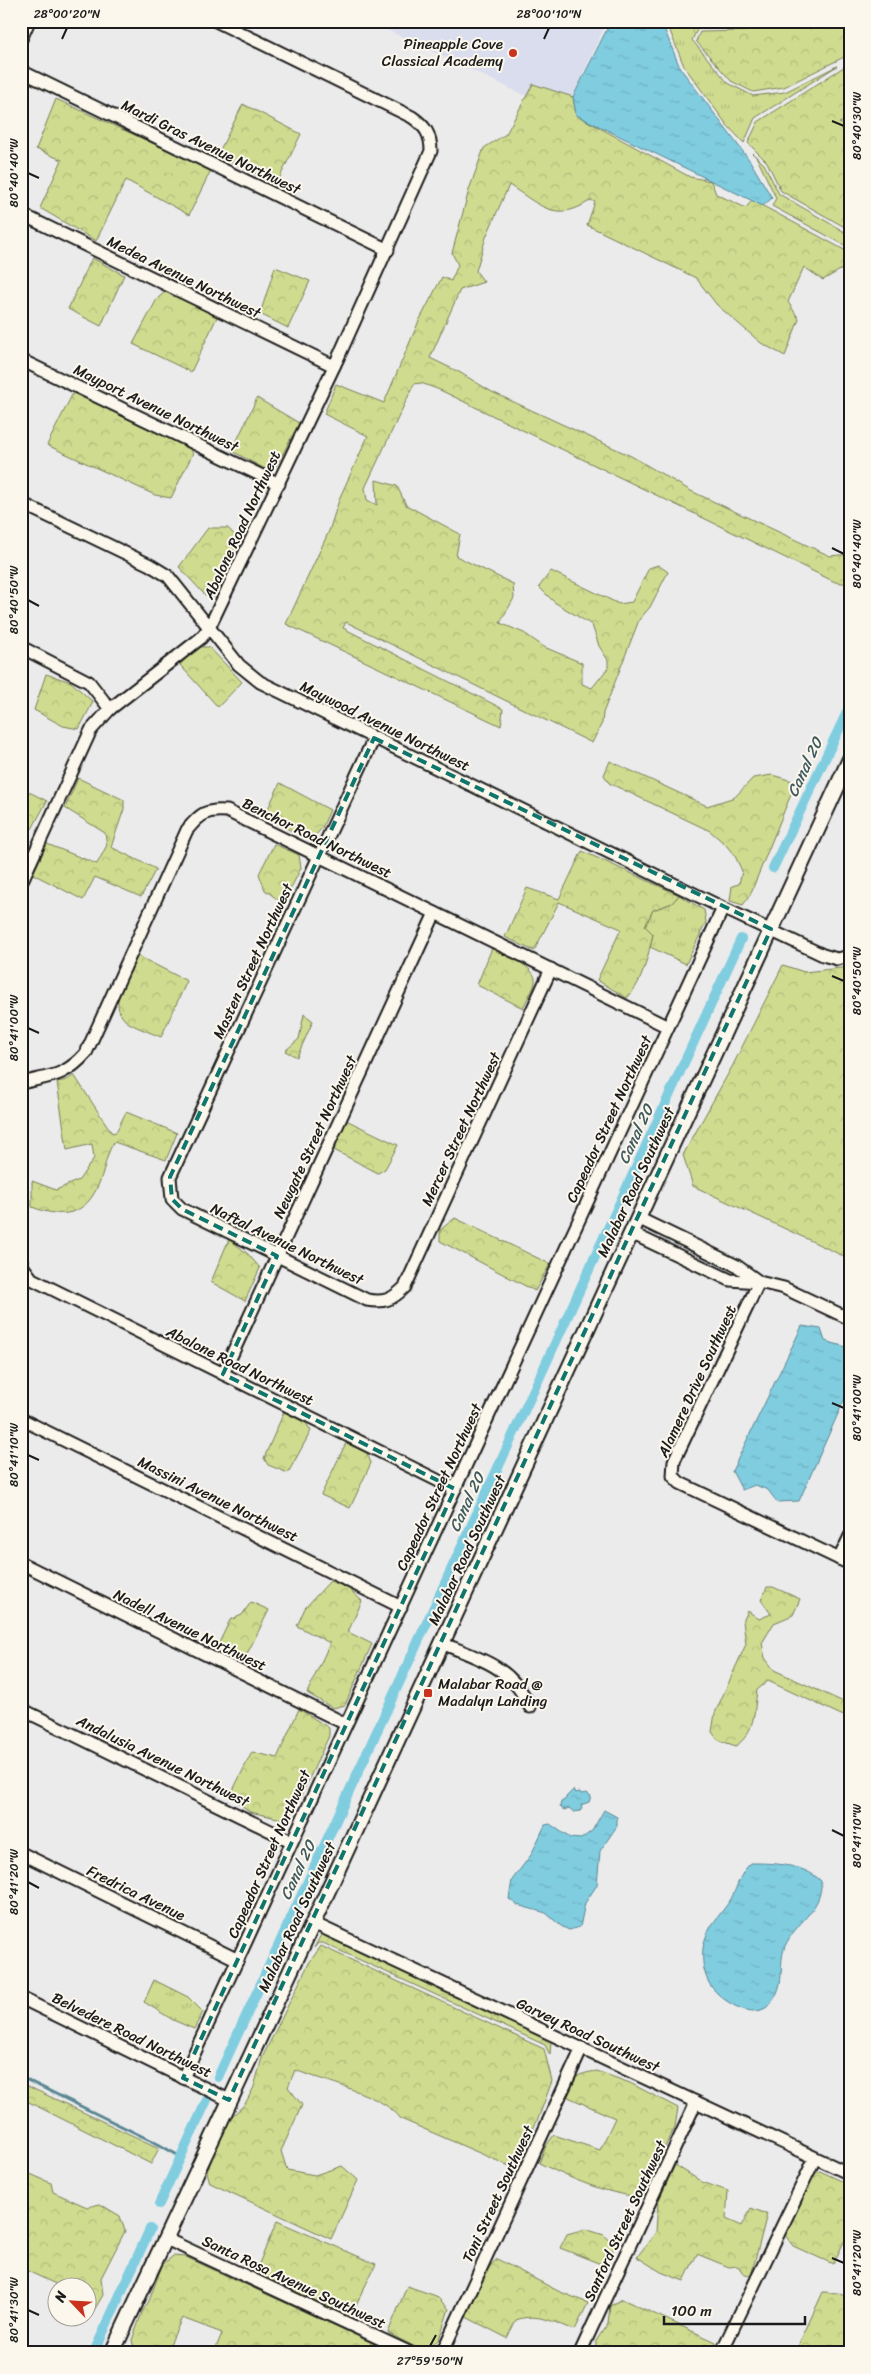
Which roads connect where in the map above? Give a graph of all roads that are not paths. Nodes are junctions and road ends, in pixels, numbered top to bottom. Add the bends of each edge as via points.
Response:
1 (30, 21) edge
2 (216, 21) edge
3 (21, 39) edge
4 (21, 71) edge
5 (21, 214) edge
6 (388, 250) junction
7 (21, 360) edge
8 (334, 366) junction
9 (279, 484) junction
10 (21, 503) edge
11 (209, 628) junction
12 (21, 647) edge
13 (110, 708) junction
14 (374, 738) junction
15 (850, 759) edge
16 (319, 856) junction
17 (21, 883) edge
18 (723, 908) junction
19 (435, 913) junction
20 (771, 929) junction
21 (850, 956) edge
22 (551, 969) junction
23 (668, 1027) junction
24 (21, 1083) edge
25 (172, 1199) joint
26 (638, 1218) junction
27 (631, 1233) junction
28 (277, 1256) junction
29 (21, 1260) edge
30 (759, 1282) junction
31 (393, 1298) joint
32 (850, 1319) edge
33 (223, 1374) junction
34 (21, 1419) edge
35 (455, 1489) junction
36 (850, 1536) edge
37 (839, 1559) junction
38 (21, 1564) edge
39 (850, 1564) edge
40 (400, 1606) junction
41 (442, 1643) junction
42 (530, 1707) dead end
43 (21, 1709) edge
44 (346, 1724) junction
45 (291, 1841) junction
46 (21, 1853) edge
47 (313, 1923) junction
48 (238, 1960) junction
49 (21, 1998) edge
50 (582, 2048) junction
51 (183, 2078) junction
52 (229, 2100) junction
53 (696, 2102) junction
54 (815, 2158) junction
55 (850, 2174) edge
56 (166, 2239) junction
57 (112, 2353) edge
58 (410, 2353) edge
59 (442, 2353) edge
60 (580, 2353) edge
61 (721, 2353) edge

1 - 3 street
2 - 6 street, Abalone Road Northwest via 424,125 431,138 431,151
4 - 6 street, Mardi Gras Avenue Northwest
5 - 8 street, Medea Avenue Northwest
6 - 8 street, Abalone Road Northwest
7 - 9 street, Mayport Avenue Northwest
8 - 9 street, Abalone Road Northwest
9 - 11 street, Abalone Road Northwest
10 - 11 street, Maywood Avenue Northwest via 168,576
11 - 13 street, Abalone Road Northwest via 201,638
11 - 14 street, Maywood Avenue Northwest via 240,665 260,682
12 - 13 street via 89,682
13 - 17 street, Abalone Road Northwest via 91,730
14 - 16 street, Masten Street Northwest
14 - 18 street, Maywood Avenue Northwest
15 - 20 main road, Malabar Road Southwest
16 - 19 street, Benchor Road Northwest
16 - 24 street, Benchor Road Northwest via 227,811 213,809 198,816 188,830 86,1053 73,1068
16 - 25 street, Masten Street Northwest via 170,1177
18 - 20 street, Maywood Avenue Northwest
18 - 23 street, Capeador Street Northwest
19 - 22 street, Benchor Road Northwest
19 - 28 street, Newgate Street Northwest
20 - 21 street, Maywood Avenue Northwest via 837,959
20 - 26 main road, Malabar Road Southwest
22 - 23 street, Benchor Road Northwest
22 - 31 street, Mercer Street Northwest via 405,1287
23 - 35 street, Capeador Street Northwest
25 - 28 street, Naftal Avenue Northwest via 182,1209
26 - 27 main road, Malabar Road Southwest
26 - 30 street via 737,1266
27 - 30 street via 730,1280
27 - 41 main road, Malabar Road Southwest
28 - 31 street, Naftal Avenue Northwest via 367,1300 382,1303
28 - 33 street, Newgate Street Northwest
29 - 33 street, Abalone Road Northwest via 32,1279
30 - 32 street via 784,1288
30 - 37 street, Alamere Drive Southwest via 674,1461 673,1476 680,1483
33 - 35 street, Abalone Road Northwest
34 - 40 street, Massini Avenue Northwest
35 - 40 street, Capeador Street Northwest
36 - 37 street
37 - 39 street, Alamere Drive Southwest
38 - 44 street, Nadell Avenue Northwest
40 - 44 street, Capeador Street Northwest
41 - 42 street via 509,1675
41 - 47 main road, Malabar Road Southwest
43 - 45 street, Andalusia Avenue Northwest
44 - 45 street, Capeador Street Northwest
45 - 48 street, Capeador Street Northwest
46 - 48 street, Fredrica Avenue
47 - 50 street, Garvey Road Southwest
47 - 52 main road, Malabar Road Southwest
48 - 51 street, Capeador Street Northwest
49 - 51 street, Belvedere Road Northwest
50 - 53 street, Garvey Road Southwest
50 - 59 street, Toni Street Southwest
51 - 52 street, Belvedere Road Northwest
52 - 56 main road, Malabar Road Southwest
53 - 54 street, Garvey Road Southwest
53 - 60 street, Sanford Street Southwest
54 - 55 street, Garvey Road Southwest
54 - 61 street
56 - 57 main road, Malabar Road Southwest
56 - 58 street, Santa Rosa Avenue Southwest

